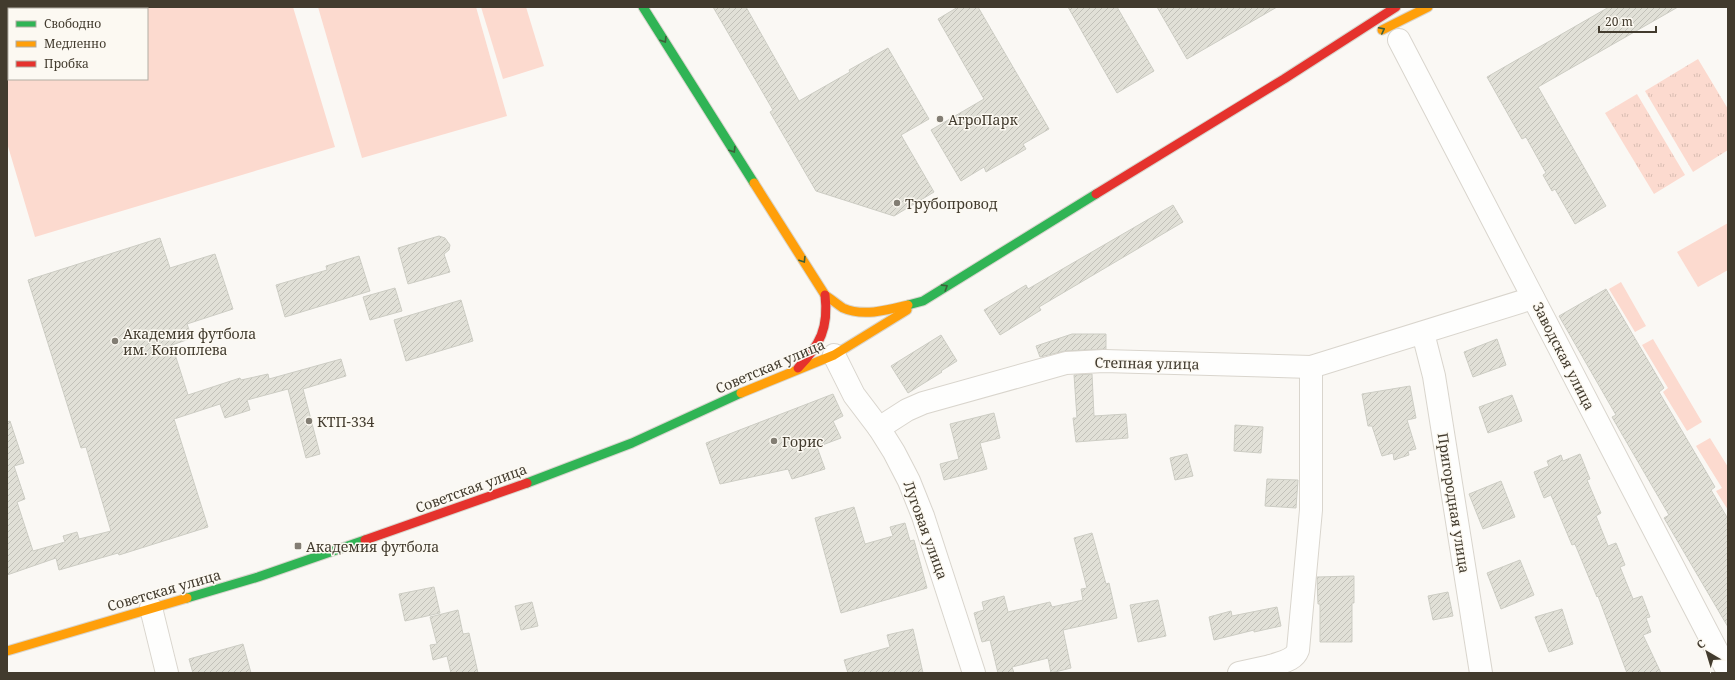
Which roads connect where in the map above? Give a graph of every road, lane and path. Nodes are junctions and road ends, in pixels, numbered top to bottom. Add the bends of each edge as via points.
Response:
1 (643, 7) edge
2 (1396, 7) edge
3 (1428, 7) edge
4 (1376, 33) dead end
5 (1362, 40) dead end
6 (1399, 40) dead end
7 (1284, 79) junction
8 (825, 295) junction
9 (1533, 298) junction
10 (923, 300) junction
11 (1423, 333) junction
12 (834, 355) junction
13 (1311, 367) junction
14 (792, 374) junction
15 (878, 428) junction
16 (151, 608) junction
17 (7, 650) edge
18 (1271, 669) edge
19 (1728, 672) edge
20 (167, 673) edge
21 (974, 673) edge
22 (1239, 673) edge
23 (1481, 673) edge

1 -> 8 main road
2 - 7 main road
4 -> 3 main road
5 - 7 main road
6 - 9 street, Заводская улица
10 -> 7 main road
8 - 10 main road via 846,310 865,312 890,310
8 - 14 main road via 828,312 822,337 810,356
9 - 11 street, Степная улица
9 - 19 street, Заводская улица
10 - 12 main road, Советская улица
11 - 13 street, Степная улица
11 - 23 street, Пригородная улица via 1434,376
12 - 14 main road, Советская улица
12 - 15 street, Луговая улица via 854,396
13 - 15 street, Степная улица via 1104,361 1066,363 923,403
13 - 18 street via 1311,510 1298,650 1296,656
14 - 16 main road, Советская улица via 723,401 632,443 497,494 258,577
15 - 21 street, Луговая улица via 909,481 923,516
16 - 17 main road, Советская улица
16 - 20 street
18 - 22 street

